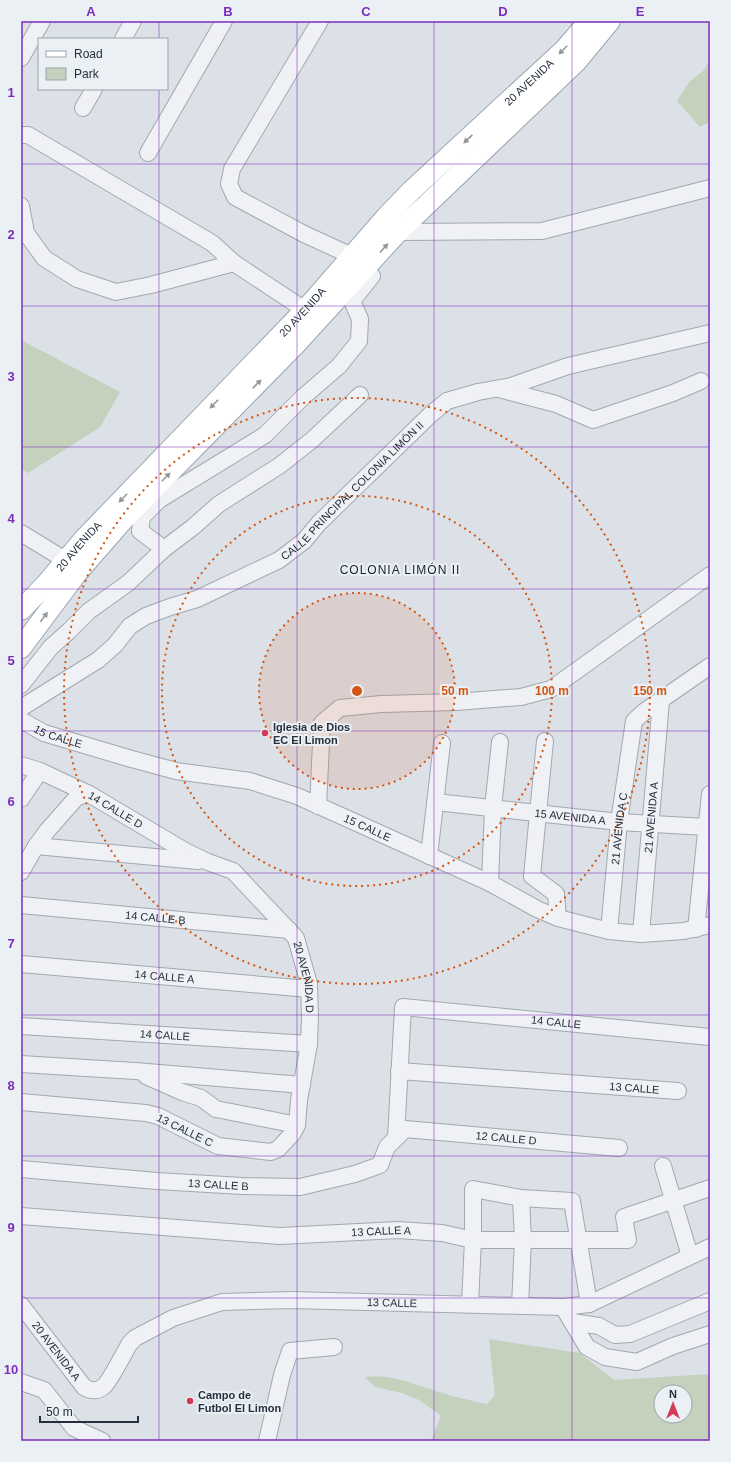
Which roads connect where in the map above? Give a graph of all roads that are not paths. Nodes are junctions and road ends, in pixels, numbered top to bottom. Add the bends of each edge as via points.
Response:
1 (42, 21) edge
2 (133, 21) edge
3 (224, 21) edge
4 (320, 21) edge
5 (589, 21) edge
6 (610, 21) edge
7 (124, 38) edge
8 (21, 58) edge
9 (93, 90) edge
10 (83, 108) dead end
11 (21, 135) edge
12 (148, 152) dead end
13 (710, 188) edge
14 (21, 206) edge
15 (398, 232) junction
16 (359, 262) junction
17 (234, 263) junction
18 (305, 310) junction
19 (710, 333) edge
20 (701, 381) dead end
21 (496, 388) junction
22 (360, 395) dead end
23 (21, 534) edge
24 (164, 549) junction
25 (65, 560) junction
26 (710, 575) edge
27 (21, 610) edge
28 (21, 648) edge
29 (710, 666) edge
30 (21, 684) edge
31 (661, 701) junction
32 (21, 708) edge
33 (21, 720) edge
34 (500, 742) dead end
35 (545, 742) dead end
36 (442, 743) dead end
37 (21, 765) edge
38 (40, 771) junction
39 (89, 794) junction
40 (710, 794) edge
41 (21, 800) edge
42 (436, 802) junction
43 (318, 806) junction
44 (494, 808) junction
45 (538, 813) junction
46 (619, 822) junction
47 (650, 824) junction
48 (706, 827) junction
49 (36, 846) junction
50 (430, 856) junction
51 (208, 862) junction
52 (21, 872) edge
53 (490, 884) junction
54 (21, 905) edge
55 (558, 918) junction
56 (703, 927) edge
57 (289, 930) junction
58 (608, 931) junction
59 (641, 934) junction
60 (21, 964) edge
61 (309, 989) junction
62 (21, 1026) edge
63 (710, 1037) edge
64 (309, 1044) junction
65 (21, 1064) edge
66 (135, 1071) junction
67 (399, 1071) junction
68 (302, 1085) junction
69 (678, 1091) dead end
70 (21, 1102) edge
71 (295, 1129) junction
72 (396, 1138) junction
73 (619, 1148) dead end
74 (663, 1166) dead end
75 (21, 1169) edge
76 (710, 1188) edge
77 (521, 1198) junction
78 (674, 1201) junction
79 (21, 1216) edge
80 (473, 1240) junction
81 (523, 1240) junction
82 (577, 1240) junction
83 (710, 1247) edge
84 (690, 1256) junction
85 (710, 1301) edge
86 (470, 1304) junction
87 (589, 1304) junction
88 (21, 1305) edge
89 (520, 1306) junction
90 (563, 1307) junction
91 (572, 1322) junction
92 (710, 1334) edge
93 (334, 1348) dead end
94 (21, 1382) edge
95 (96, 1390) joint
96 (102, 1441) edge
97 (268, 1441) edge

1 - 8 street
2 - 7 street
3 - 12 street
4 - 16 street via 232,169 229,184 236,198
5 -> 16 main road, 20 AVENIDA via 565,49 411,190 386,217
6 - 15 main road, 20 AVENIDA via 577,61
9 - 10 street
11 - 17 street via 28,135 212,243
13 - 15 street via 542,230
14 - 17 street via 26,233 44,258 78,279 116,292
16 -> 15 main road, 20 AVENIDA
16 - 18 main road, 20 AVENIDA
16 - 24 street via 372,276 352,301 360,319 359,341 339,366 265,435 159,500 142,517 140,531
28 -> 16 main road, 20 AVENIDA via 77,573 125,518 296,344
17 - 18 street
18 -> 25 main road, 20 AVENIDA
19 - 21 street, CALLE PRINCIPAL COLONIA LIMÓN II via 568,366 511,386
20 - 21 street via 593,420 556,404
21 - 32 street, CALLE PRINCIPAL COLONIA LIMÓN II via 447,401 319,522 304,541 279,560 197,599 146,616 130,626 115,645 98,660
22 - 24 street via 312,440 279,466 219,504
23 - 25 street
24 - 30 street via 128,583 89,611 50,647
25 - 27 main road, 20 AVENIDA
26 - 43 street via 551,689 521,697 340,708 322,723
29 - 31 street
31 - 46 street, 21 AVENIDA C via 636,718 632,726
31 - 47 street, 21 AVENIDA A
33 - 43 street, 15 CALLE via 44,733 128,758 176,771 250,781 297,796
34 - 44 street
35 - 45 street
36 - 42 street
37 - 38 street, 14 CALLE D
38 - 39 street, 14 CALLE D
38 - 41 street
39 - 49 street via 78,797
39 - 51 street, 14 CALLE D
40 - 48 street
42 - 44 street, 15 AVENIDA A
42 - 50 street
43 - 50 street, 15 CALLE
44 - 45 street, 15 AVENIDA A
44 - 53 street
45 - 46 street, 15 AVENIDA A
45 - 55 street via 532,876 556,894
46 - 47 street, 15 AVENIDA A
46 - 58 street, 21 AVENIDA C
47 - 48 street, 15 AVENIDA A
47 - 59 street, 21 AVENIDA A
48 - 56 street
49 - 51 street
49 - 52 street
50 - 53 street, 15 CALLE
51 - 57 street, 20 AVENIDA D via 232,871
53 - 55 street, 15 CALLE
54 - 57 street, 14 CALLE B
55 - 58 street, 15 CALLE
56 - 59 street, 15 CALLE via 661,934
57 - 61 street, 20 AVENIDA D via 296,938
58 - 59 street, 15 CALLE
60 - 61 street, 14 CALLE A
61 - 64 street, 20 AVENIDA D
62 - 64 street, 14 CALLE
63 - 67 street, 14 CALLE via 403,1007
64 - 68 street, 20 AVENIDA D
65 - 66 street
66 - 68 street
66 - 71 street via 201,1098 216,1109
67 - 69 street, 13 CALLE
67 - 72 street
68 - 71 street, 20 AVENIDA D
70 - 71 street, 13 CALLE C via 146,1112 218,1146 271,1152 278,1149
72 - 73 street, 12 CALLE D via 405,1129
72 - 75 street, 13 CALLE B via 387,1147 380,1165 355,1174 300,1187 157,1181
74 - 78 street
76 - 78 street, 13 CALLE A
77 - 80 street via 473,1190
77 - 81 street
77 - 82 street via 572,1201
78 - 82 street, 13 CALLE A via 624,1217 628,1240
78 - 84 street
79 - 80 street, 13 CALLE A via 280,1236 398,1230 442,1233
80 - 81 street, 13 CALLE A
80 - 86 street
81 - 82 street, 13 CALLE A
81 - 89 street
82 - 87 street
83 - 84 street, 13 CALLE
84 - 87 street, 13 CALLE
85 - 91 street via 630,1334 615,1335 599,1326
86 - 89 street, 13 CALLE
86 - 95 street, 13 CALLE via 291,1300 222,1302 173,1318 134,1338 105,1386
87 - 90 street, 13 CALLE
88 - 95 street, 20 AVENIDA A via 84,1387
89 - 90 street, 13 CALLE
90 - 91 street
91 - 92 street via 587,1347 605,1357 637,1362 673,1346
93 - 97 street via 290,1351 282,1375
94 - 96 street via 44,1390 74,1428

